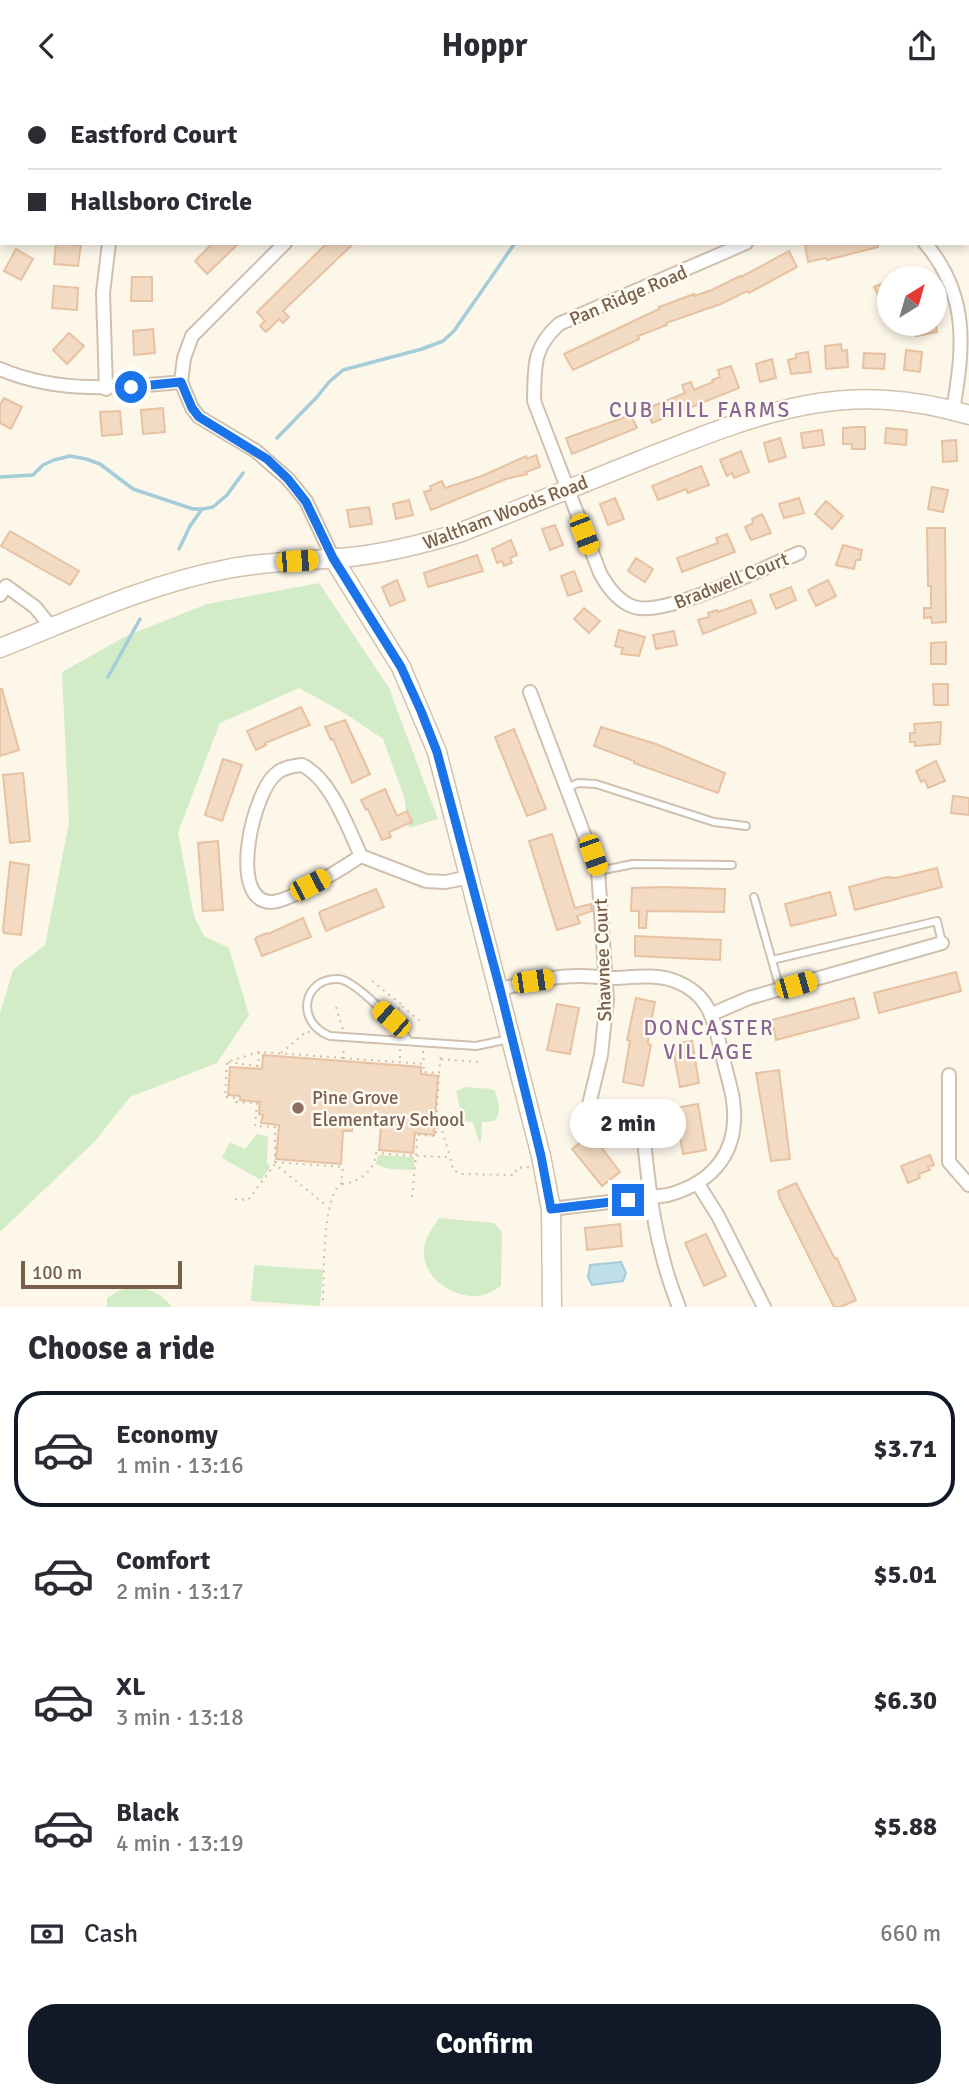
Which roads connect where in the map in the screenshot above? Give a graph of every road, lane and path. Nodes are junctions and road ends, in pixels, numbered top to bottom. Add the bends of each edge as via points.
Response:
1 (109, 245) edge
2 (283, 245) edge
3 (742, 245) edge
4 (927, 245) edge
5 (0, 369) edge
6 (181, 382) junction
7 (106, 389) junction
8 (961, 413) edge
9 (567, 490) junction
10 (799, 552) dead end
11 (333, 558) junction
12 (0, 595) edge
13 (52, 628) junction
14 (0, 648) edge
15 (530, 692) dead end
16 (566, 788) junction
17 (746, 826) dead end
18 (362, 856) junction
19 (732, 865) dead end
20 (598, 871) junction
21 (470, 877) junction
22 (754, 897) dead end
23 (942, 943) joint
24 (772, 960) junction
25 (605, 978) junction
26 (500, 989) junction
27 (780, 989) junction
28 (401, 1005) dead end
29 (336, 1007) dead end
30 (712, 1014) junction
31 (421, 1022) dead end
32 (314, 1035) dead end
33 (511, 1038) junction
34 (408, 1040) junction
35 (342, 1041) junction
36 (400, 1049) dead end
37 (259, 1052) junction
38 (281, 1053) junction
39 (343, 1058) junction
40 (440, 1059) junction
41 (227, 1062) junction
42 (400, 1062) junction
43 (478, 1062) dead end
44 (424, 1064) junction
45 (439, 1073) junction
46 (949, 1075) dead end
47 (640, 1108) dead end
48 (587, 1113) dead end
49 (436, 1127) junction
50 (416, 1156) junction
51 (450, 1157) junction
52 (275, 1163) junction
53 (530, 1167) dead end
54 (341, 1184) junction
55 (698, 1184) junction
56 (969, 1185) edge
57 (412, 1197) dead end
58 (649, 1198) junction
59 (235, 1199) dead end
60 (328, 1208) junction
61 (551, 1209) junction
62 (323, 1303) dead end
63 (552, 1307) edge
64 (679, 1307) edge
65 (764, 1307) edge

1 - 7 street via 103,293
2 - 6 street via 192,336
3 - 9 street, Pan Ridge Road via 577,315 545,337 538,351 534,401
4 - 8 street via 950,280 959,312
5 - 7 street via 56,386
6 - 7 street
6 - 11 street via 199,417 256,451 288,479 306,502
8 - 9 street, Waltham Woods Road via 879,399 820,401 731,424
9 - 10 street, Bradwell Court via 604,581 636,608 667,606
9 - 11 street, Waltham Woods Road via 431,541
11 - 13 street, Waltham Woods Road via 254,565 174,581
11 - 21 street via 401,667 421,711 437,752
12 - 13 street via 6,586 35,607
13 - 14 street, Waltham Woods Road
15 - 16 street, Shawnee Court
16 - 17 lane via 596,784 713,822
16 - 20 street, Shawnee Court
18 - 18 street via 331,795 312,770 302,765 276,773 260,797 248,846 251,886 259,897 270,902 287,897
18 - 21 street via 426,881
19 - 20 lane via 633,864
20 - 25 street, Shawnee Court
21 - 26 street
22 - 24 lane
23 - 24 lane via 937,921
23 - 27 street
24 - 27 lane
25 - 26 street via 557,977
25 - 30 street via 675,981 705,1001
25 - 48 street, Shawnee Court via 604,1034
26 - 33 street
27 - 30 street
28 - 31 path
29 - 35 path
30 - 55 street via 733,1099 733,1117 725,1154
32 - 38 path via 307,1031
33 - 34 lane via 476,1046
33 - 61 street
34 - 35 lane
34 - 35 lane via 397,1024 353,985 328,980 313,989 308,1016 322,1033
35 - 39 path
36 - 42 path
37 - 38 path
37 - 41 path
37 - 41 path via 258,1066
38 - 39 path
39 - 42 path
40 - 43 path
40 - 44 path via 441,1051 424,1050
40 - 45 path
41 - 52 path via 225,1097 257,1103 255,1126 275,1127
42 - 44 path
44 - 45 path via 423,1072
45 - 49 path
46 - 56 street via 949,1162
47 - 58 street
49 - 50 path via 436,1136 417,1135
49 - 51 path via 442,1130
50 - 51 path
50 - 54 path via 376,1153 371,1169 355,1181
50 - 57 path
51 - 53 path via 453,1170 462,1174 514,1175 517,1168
52 - 54 path via 342,1167
52 - 59 path via 248,1200
52 - 60 path
54 - 60 path
55 - 58 street
55 - 65 street
58 - 61 street
58 - 64 street
60 - 62 path
61 - 63 street

